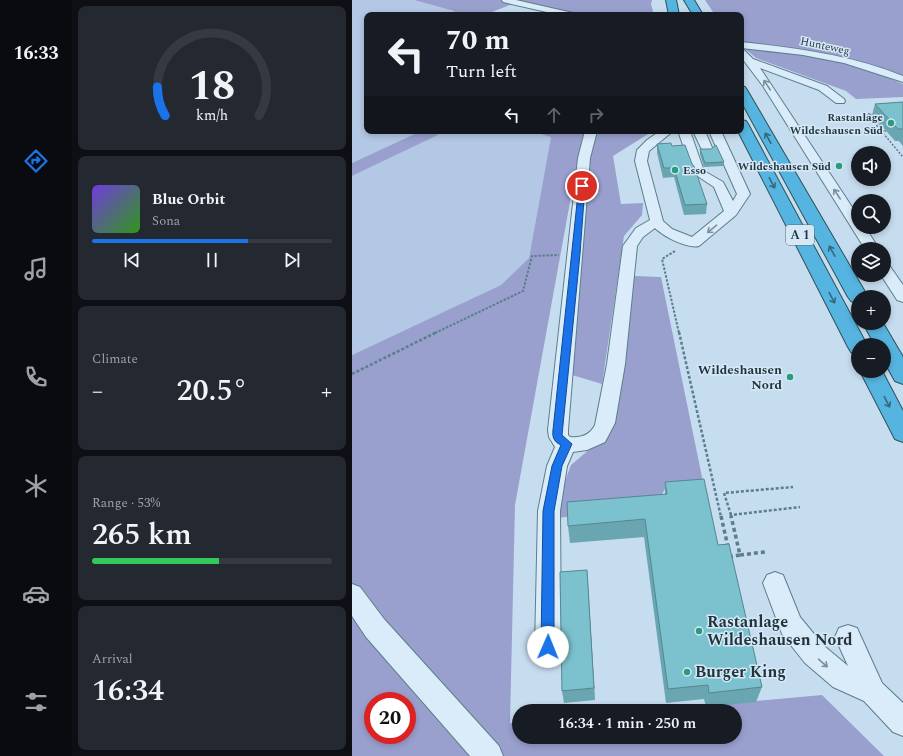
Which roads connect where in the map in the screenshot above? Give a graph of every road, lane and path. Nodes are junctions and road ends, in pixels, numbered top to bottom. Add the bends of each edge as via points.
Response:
1 (506, 0) edge
2 (671, 0) edge
3 (676, 0) edge
4 (689, 0) edge
5 (557, 12) edge
6 (673, 12) edge
7 (682, 12) edge
8 (695, 12) edge
9 (744, 45) edge
10 (744, 55) edge
11 (750, 61) junction
12 (903, 79) edge
13 (803, 82) junction
14 (744, 95) edge
15 (818, 96) dead end
16 (840, 102) dead end
17 (744, 130) edge
18 (884, 131) junction
19 (846, 133) dead end
20 (590, 134) edge
21 (663, 134) edge
22 (685, 134) edge
23 (700, 134) edge
24 (716, 134) edge
25 (707, 150) edge
26 (903, 157) edge
27 (712, 166) edge
28 (720, 184) junction
29 (731, 212) junction
30 (851, 216) edge
31 (657, 222) junction
32 (694, 243) junction
33 (576, 254) junction
34 (891, 279) edge
35 (854, 290) edge
36 (903, 297) edge
37 (877, 330) edge
38 (853, 338) edge
39 (352, 374) edge
40 (903, 376) edge
41 (875, 378) edge
42 (903, 433) edge
43 (566, 444) junction
44 (793, 487) dead end
45 (800, 507) dead end
46 (730, 515) junction
47 (728, 549) edge
48 (765, 552) dead end
49 (740, 555) junction
50 (722, 558) edge
51 (775, 583) dead end
52 (352, 595) edge
53 (848, 637) dead end
54 (548, 647) dead end
55 (873, 692) junction
56 (903, 722) edge
57 (489, 756) edge

1 - 5 street
2 - 6 highway
3 - 7 highway
4 - 8 highway
9 - 12 street, Hunteweg via 832,58
10 - 11 street
11 - 13 street
30 -> 11 street
13 - 15 street
13 - 16 street via 825,88
35 -> 14 highway, A 1
17 -> 38 highway, A 1
18 - 18 path via 867,114 870,114
18 - 19 path
18 - 26 path
20 - 33 street via 584,158
21 - 31 street via 643,150 641,160
22 - 28 street via 699,173
23 - 25 street
24 - 29 street via 744,194
27 - 28 street
28 - 29 street
29 -> 32 street
31 - 32 street via 667,232
31 - 43 street via 635,235 630,246 618,349 606,422 599,436 591,442 581,445
32 - 47 path via 662,259
33 - 39 path via 532,256 523,291
33 - 43 street via 557,435
34 - 36 street
37 - 40 highway
41 -> 42 highway
43 - 54 street via 557,466 549,511
44 - 46 path via 724,493
45 - 46 path
46 - 49 path
48 - 49 path
49 - 50 path
51 -> 55 street via 791,625 814,654 842,678
52 - 57 street via 375,628
53 - 55 street
55 - 56 street

